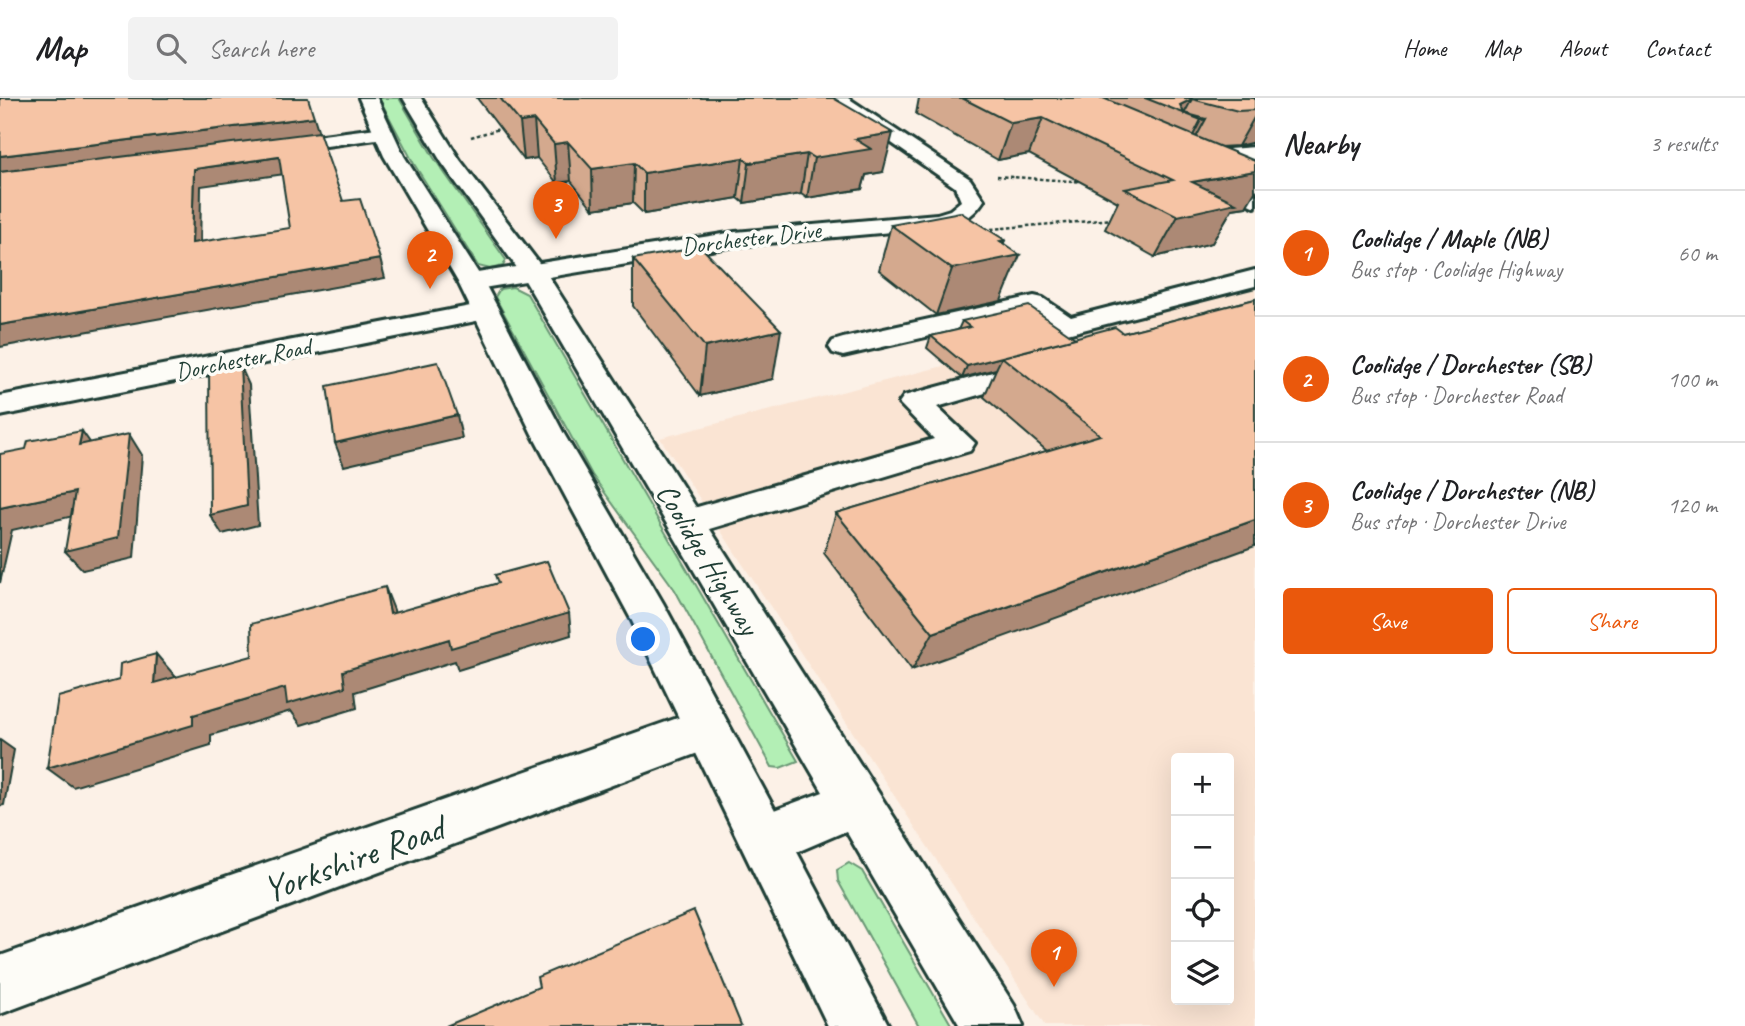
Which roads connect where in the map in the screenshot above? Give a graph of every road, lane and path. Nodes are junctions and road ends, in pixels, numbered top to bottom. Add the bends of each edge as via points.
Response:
1 (368, 98) edge
2 (412, 98) edge
3 (836, 98) edge
4 (509, 127) edge
5 (384, 133) junction
6 (467, 138) dead end
7 (1177, 145) edge
8 (254, 150) edge
9 (1255, 153) edge
10 (1179, 166) edge
11 (996, 176) dead end
12 (1088, 182) dead end
13 (1255, 200) edge
14 (1117, 219) dead end
15 (918, 223) junction
16 (983, 228) edge
17 (946, 245) edge
18 (531, 271) junction
19 (1255, 278) edge
20 (1001, 282) edge
21 (478, 297) junction
22 (1034, 304) junction
23 (843, 347) dead end
24 (1072, 360) edge
25 (0, 406) edge
26 (686, 523) junction
27 (706, 729) junction
28 (858, 803) junction
29 (766, 839) junction
30 (0, 985) edge
31 (859, 1026) edge
32 (993, 1026) edge

1 - 5 main road
2 - 18 main road, Coolidge Highway via 452,163
3 - 15 main road, Dorchester Drive via 963,183 973,200 955,218
4 - 6 path
5 - 8 main road
5 - 21 main road
7 - 9 main road via 1216,156
10 - 13 main road
11 - 12 path
14 - 16 path
15 - 17 main road
15 - 18 main road, Dorchester Drive via 752,236
18 - 21 main road, Dorchester Road
18 - 26 main road, Coolidge Highway
19 - 22 main road via 1067,326
20 - 22 main road
21 - 25 main road, Dorchester Road
21 - 27 main road
22 - 23 main road
24 - 26 main road via 915,403 958,443
26 - 28 main road, Coolidge Highway
27 - 29 main road
27 - 30 main road, Yorkshire Road
28 - 29 main road
28 - 32 main road, Coolidge Highway
29 - 31 main road

